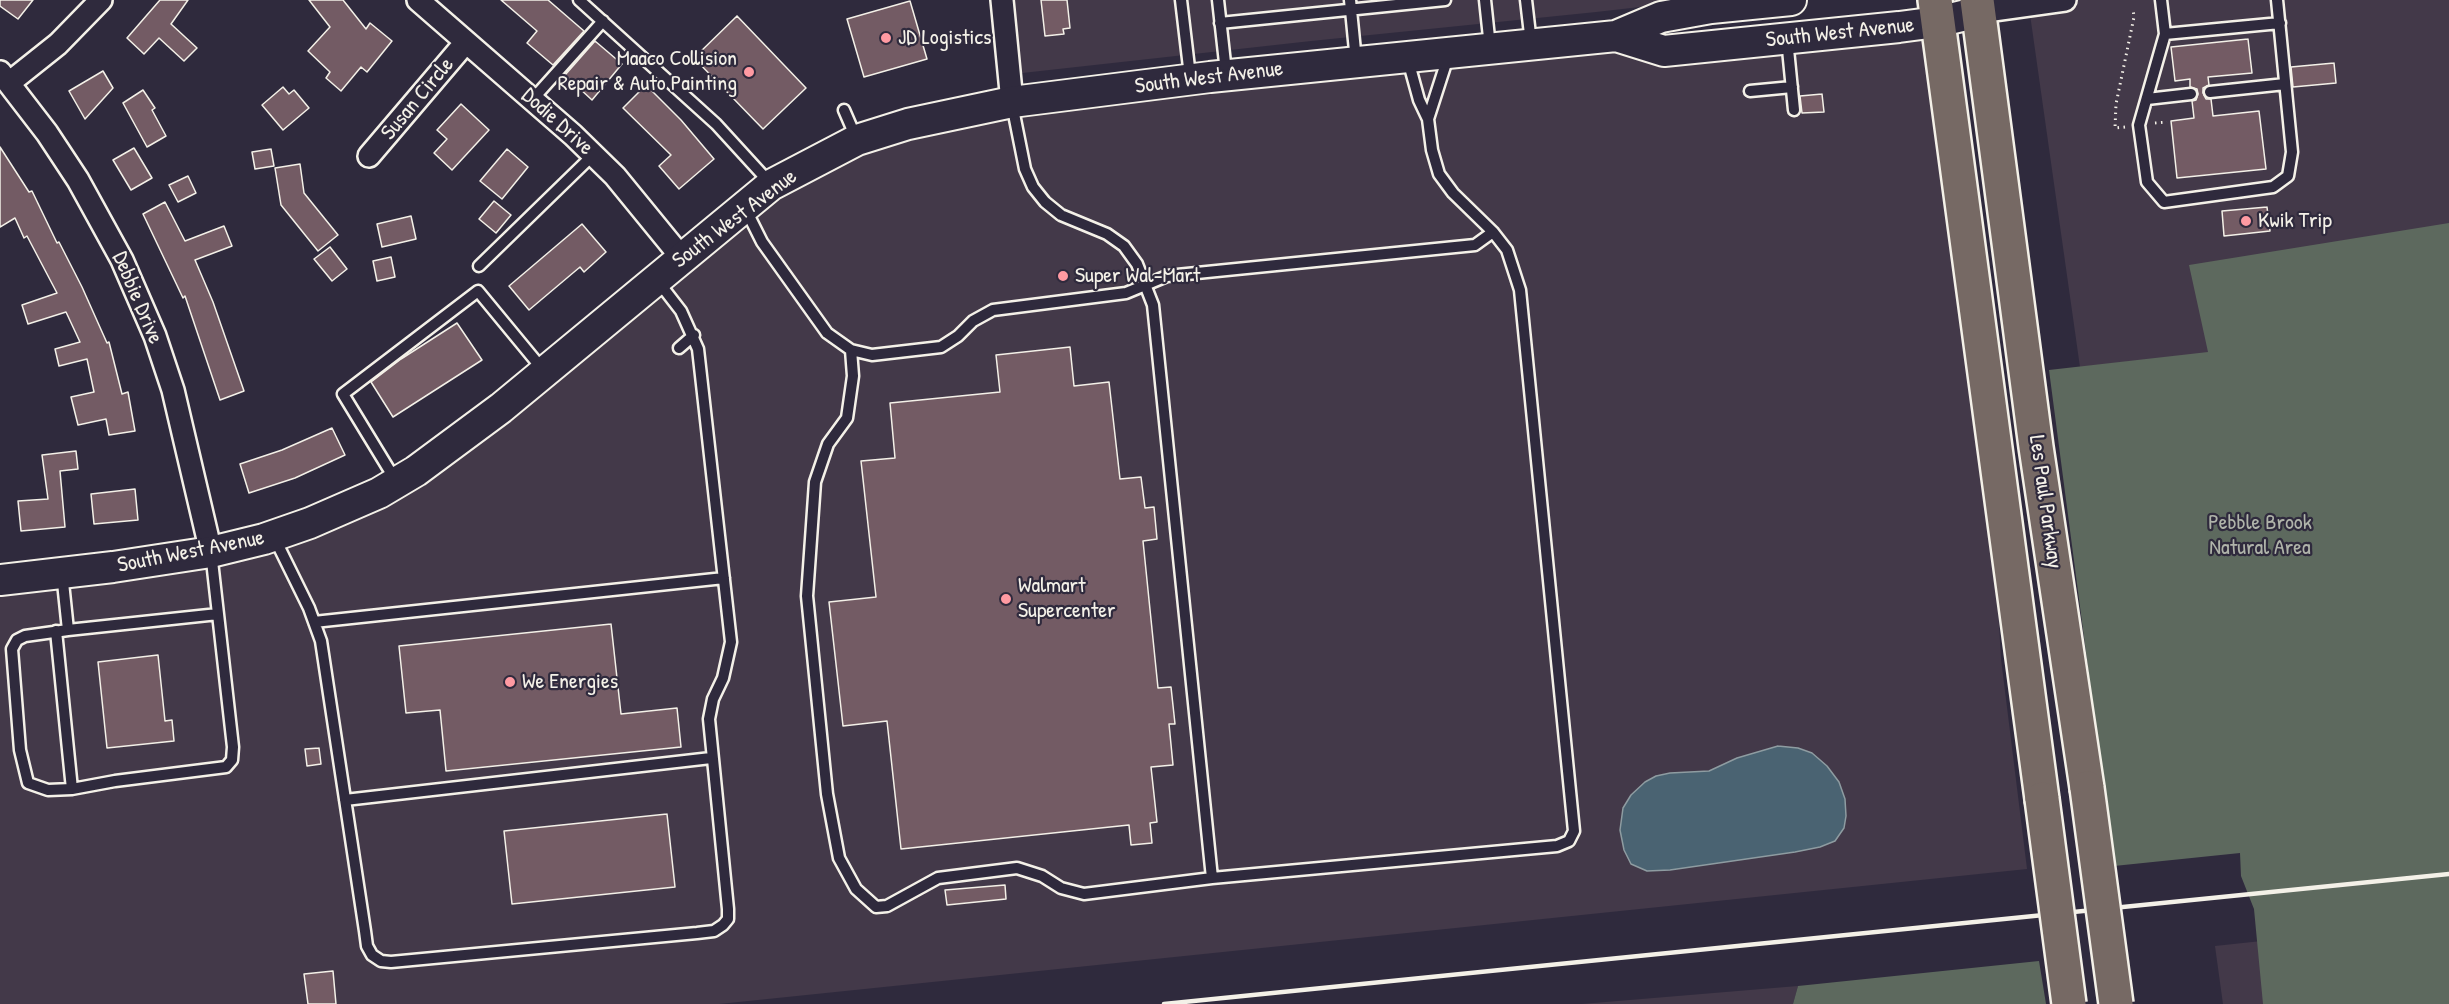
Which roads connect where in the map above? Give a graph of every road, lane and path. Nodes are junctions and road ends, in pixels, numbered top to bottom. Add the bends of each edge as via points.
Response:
1 (101, 0) edge
2 (418, 0) edge
3 (579, 0) edge
4 (1002, 0) edge
5 (1181, 0) edge
6 (1218, 0) edge
7 (1445, 0) edge
8 (1485, 0) edge
9 (1526, 0) edge
10 (1791, 0) edge
11 (2065, 0) edge
12 (2161, 0) edge
13 (2277, 0) edge
14 (1711, 4) edge
15 (1351, 5) edge
16 (1958, 7) edge
17 (2133, 9) dead end
18 (603, 21) junction
19 (1220, 23) junction
20 (2280, 23) junction
21 (2165, 34) junction
22 (1616, 36) junction
23 (1787, 38) junction
24 (466, 42) junction
25 (1531, 44) junction
26 (1490, 48) junction
27 (1450, 51) junction
28 (1407, 56) junction
29 (1356, 62) junction
30 (1226, 76) junction
31 (4, 77) edge
32 (1190, 80) junction
33 (2285, 84) junction
34 (1792, 87) junction
35 (1750, 91) dead end
36 (2210, 92) dead end
37 (2191, 94) dead end
38 (2147, 99) junction
39 (532, 100) junction
40 (1012, 102) junction
41 (844, 110) dead end
42 (1794, 110) dead end
43 (1428, 119) junction
44 (2167, 122) dead end
45 (2139, 125) junction
46 (857, 140) junction
47 (593, 155) junction
48 (369, 156) dead end
49 (771, 185) junction
50 (744, 207) junction
51 (1493, 232) junction
52 (682, 258) junction
53 (479, 266) dead end
54 (657, 280) junction
55 (1147, 286) junction
56 (694, 335) junction
57 (679, 348) dead end
58 (851, 350) junction
59 (544, 372) junction
60 (397, 482) junction
61 (274, 536) junction
62 (211, 552) junction
63 (62, 573) junction
64 (724, 578) junction
65 (0, 580) edge
66 (481, 592) dead end
67 (483, 604) junction
68 (218, 614) junction
69 (314, 622) junction
70 (68, 630) junction
71 (56, 631) junction
72 (711, 758) junction
73 (72, 789) junction
74 (345, 800) junction
75 (1212, 878) junction
76 (2069, 1004) edge
77 (2116, 1004) edge

1 - 31 street via 58,44
2 - 24 street, Dodie Drive
3 - 18 lane
4 - 40 street
5 - 32 lane via 1180,23
6 - 19 lane
7 - 15 lane
8 - 26 lane
9 - 25 lane
10 - 14 street, South West Avenue
11 - 16 street, South West Avenue
12 - 21 lane
13 - 20 lane
14 - 22 street, South West Avenue via 1661,17 1651,15
15 - 19 lane
15 - 29 lane
16 - 23 street, South West Avenue
16 - 76 main road, Les Paul Parkway, bridge via 2042,799
16 - 77 main road, Les Paul Parkway, bridge via 2036,447
17 - 45 path via 2115,128
18 - 39 lane
18 - 49 lane via 716,124
19 - 30 lane
20 - 21 lane
20 - 33 lane
21 - 38 lane
22 - 23 street, South West Avenue via 1664,51
22 - 25 street, South West Avenue
23 - 34 lane
24 - 39 street, Dodie Drive
24 - 48 street, Susan Circle
25 - 26 street, South West Avenue
26 - 27 street, South West Avenue
27 - 28 street, South West Avenue
27 - 43 lane
28 - 29 street, South West Avenue
28 - 43 lane
29 - 30 street, South West Avenue
30 - 32 street, South West Avenue
31 - 62 street, Debbie Drive via 78,180 122,260 173,390
32 - 40 street, South West Avenue
33 - 36 lane
33 - 45 lane via 2292,152 2288,176 2273,188 2164,202 2146,182
34 - 35 lane
34 - 42 lane
37 - 38 lane
38 - 45 lane
39 - 47 street, Dodie Drive
40 - 46 street, South West Avenue via 908,124
40 - 55 lane via 1025,169 1033,188 1061,215 1107,234 1124,246
41 - 46 lane
43 - 51 lane via 1439,174 1458,199
44 - 45 path
46 - 49 street, South West Avenue
47 - 52 street, Dodie Drive
47 - 53 lane
49 - 50 street, South West Avenue
50 - 52 street, South West Avenue
50 - 58 lane via 762,242 827,333
51 - 55 lane via 1475,245 1167,276
51 - 75 lane via 1507,250 1520,290 1574,831 1569,840 1557,846
52 - 54 street, South West Avenue
54 - 56 lane
54 - 59 street, South West Avenue
55 - 58 lane via 993,310 941,347 872,355
55 - 75 lane via 1156,326
56 - 57 lane
56 - 64 lane via 705,396
58 - 75 lane via 853,376 847,418 828,444 815,482 807,596 827,794 839,858 856,889 876,907 887,906 938,878 1017,868 1084,894
59 - 60 street, South West Avenue via 470,432
59 - 60 lane via 478,291 343,394
60 - 61 street, South West Avenue via 331,515
61 - 62 street, South West Avenue
61 - 69 lane
62 - 63 street, South West Avenue
62 - 68 lane
63 - 65 street, South West Avenue
63 - 70 lane
64 - 67 lane via 682,577 534,592
64 - 72 lane via 731,642 709,719
66 - 67 lane
67 - 69 lane
68 - 70 lane
68 - 73 lane via 232,760 226,767
69 - 74 lane via 321,641
70 - 71 lane
71 - 73 lane
71 - 73 lane via 25,636 12,649 20,750 28,783 48,790
72 - 74 lane
72 - 74 lane via 728,919 714,931 697,933 381,961 367,946

